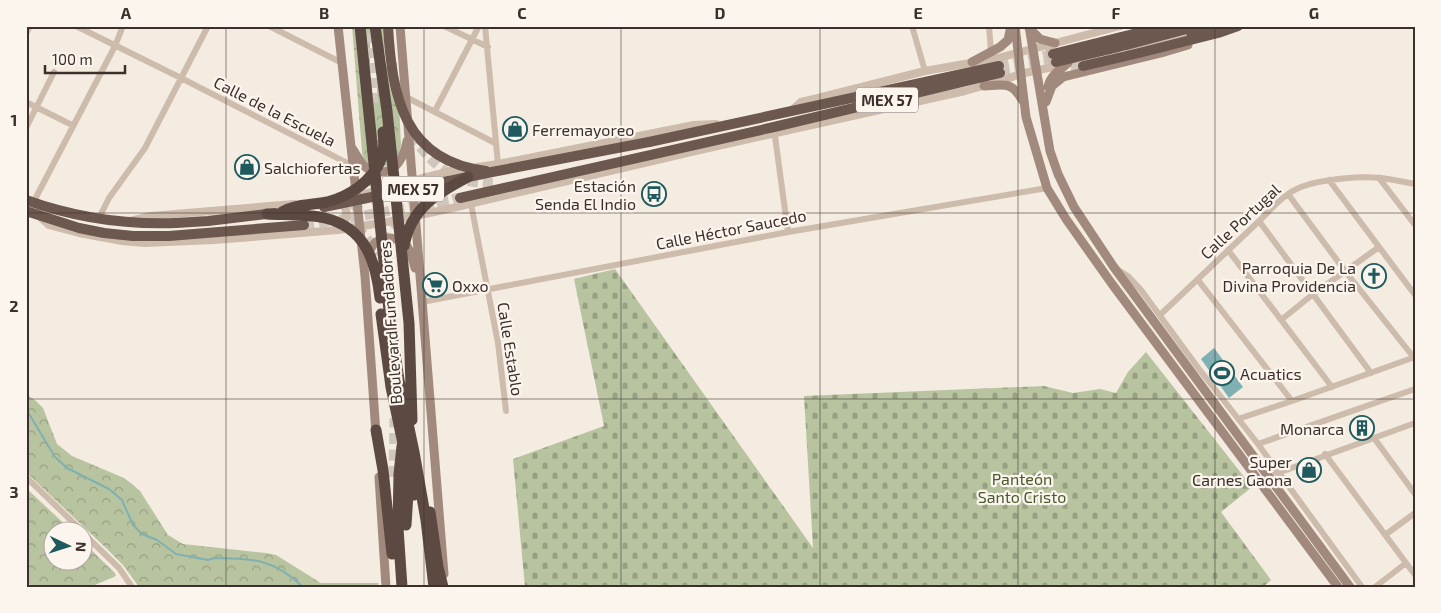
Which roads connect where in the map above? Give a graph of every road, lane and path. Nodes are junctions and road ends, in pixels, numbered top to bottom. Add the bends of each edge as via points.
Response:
1 (30, 26) edge
2 (76, 26) edge
3 (123, 26) edge
4 (208, 26) edge
5 (270, 26) edge
6 (338, 26) edge
7 (360, 26) edge
8 (370, 26) edge
9 (375, 26) edge
10 (388, 26) edge
11 (400, 26) edge
12 (444, 26) edge
13 (479, 26) edge
14 (485, 26) edge
15 (912, 26) edge
16 (988, 26) edge
17 (1013, 26) edge
18 (1120, 26) edge
19 (1147, 26) edge
20 (1165, 26) edge
21 (1198, 26) edge
22 (1212, 26) edge
23 (1222, 26) edge
24 (1029, 27) edge
25 (1235, 27) edge
26 (26, 34) edge
27 (1134, 34) junction
28 (1181, 36) junction
29 (472, 40) junction
30 (115, 46) junction
31 (488, 47) junction
32 (1032, 49) junction
33 (1017, 53) junction
34 (1055, 54) junction
35 (342, 62) junction
36 (972, 62) joint
37 (1068, 63) junction
38 (1083, 66) tunnel mouth
39 (998, 68) junction
40 (1036, 71) junction
41 (54, 72) dead end
42 (925, 72) junction
43 (1020, 74) junction
44 (181, 78) junction
45 (983, 82) junction
46 (406, 97) junction
47 (26, 102) edge
48 (1046, 102) junction
49 (1024, 105) junction
50 (37, 107) junction
51 (435, 111) junction
52 (791, 111) junction
53 (736, 124) junction
54 (72, 126) junction
55 (26, 128) edge
56 (1046, 129) junction
57 (410, 130) junction
58 (774, 130) junction
59 (496, 143) junction
60 (351, 146) junction
61 (353, 166) junction
62 (495, 168) junction
63 (572, 172) junction
64 (440, 174) junction
65 (468, 177) junction
66 (1380, 178) junction
67 (1329, 180) junction
68 (412, 181) junction
69 (494, 183) tunnel mouth
70 (1415, 184) edge
71 (1047, 188) junction
72 (1288, 194) junction
73 (356, 197) junction
74 (460, 198) dead end
75 (30, 201) edge
76 (334, 201) junction
77 (470, 204) junction
78 (448, 209) junction
79 (26, 212) edge
80 (282, 212) junction
81 (267, 214) junction
82 (39, 216) junction
83 (414, 216) junction
84 (98, 220) junction
85 (1259, 221) junction
86 (125, 222) junction
87 (304, 225) tunnel mouth
88 (1415, 225) edge
89 (360, 226) junction
90 (338, 230) junction
91 (788, 232) junction
92 (1379, 247) junction
93 (1228, 250) junction
94 (1113, 266) junction
95 (1345, 271) junction
96 (365, 276) junction
97 (420, 280) junction
98 (1198, 280) junction
99 (488, 290) junction
100 (1312, 295) junction
101 (1415, 295) edge
102 (422, 302) junction
103 (1160, 315) junction
104 (1281, 320) junction
105 (1414, 358) edge
106 (1371, 373) junction
107 (1332, 387) junction
108 (1415, 388) edge
109 (1292, 401) junction
110 (506, 411) dead end
111 (1238, 419) junction
112 (1415, 423) edge
113 (376, 430) junction
114 (1374, 438) junction
115 (1258, 444) junction
116 (1325, 454) junction
117 (421, 462) dead end
118 (1273, 474) junction
119 (26, 477) edge
120 (394, 477) tunnel mouth
121 (1259, 480) junction
122 (1415, 494) edge
123 (1415, 513) edge
124 (71, 520) edge
125 (1385, 535) junction
126 (92, 541) edge
127 (1328, 549) junction
128 (1406, 563) junction
129 (1415, 575) edge
130 (402, 586) edge
131 (132, 587) edge
132 (386, 587) edge
133 (428, 587) edge
134 (434, 587) edge
135 (444, 587) edge
136 (1338, 587) edge
137 (1350, 587) edge
138 (1362, 587) edge
139 (1375, 587) edge

1 - 26 street
2 - 30 street, Calle de la Escuela
3 - 30 street
4 - 44 street
5 - 35 street
6 - 35 main road
7 - 134 highway, Boulevard Fundadores / MEX 57, bridge via 394,350 426,520
8 - 80 highway, bridge via 383,125 381,159 367,180 348,194
9 - 130 highway, Boulevard Fundadores / MEX 57, bridge via 387,111 411,354 412,416
10 - 62 highway, bridge via 395,84 403,112 414,132 444,159 457,165
11 - 46 main road
12 - 29 street
13 - 29 street
14 - 31 street
15 - 42 street
16 - 39 street
17 - 33 main road
17 - 39 main road via 1008,40 1000,47
18 - 34 street
19 - 27 highway
20 - 27 highway
21 - 34 highway via 1123,46
22 - 28 highway
23 - 28 street
24 - 32 main road
24 - 34 main road
25 - 38 highway
25 - 48 main road via 1213,39 1063,77 1052,86
27 - 34 highway
28 - 37 street
29 - 31 street
29 - 51 street
30 - 44 street, Calle de la Escuela
30 - 54 street
31 - 59 street
32 - 33 street
32 - 34 street
32 - 40 main road
33 - 39 street
33 - 43 main road
34 - 37 street
34 - 40 street
35 - 60 main road
36 - 39 main road
36 - 42 street
37 - 48 main road via 1048,84
39 - 43 street
39 - 45 highway, MEX 57
39 - 52 highway, MEX 57
40 - 43 street
40 - 56 main road
41 - 50 street
42 - 52 street via 801,102
43 - 49 main road
44 - 61 street, Calle de la Escuela
44 - 84 street via 145,148 109,198
45 - 49 main road via 1012,87
45 - 58 highway, MEX 57
46 - 51 street
46 - 57 main road
47 - 50 street
48 - 56 main road
49 - 71 main road
50 - 54 street
50 - 55 street
51 - 59 street
52 - 53 highway, MEX 57
53 - 62 highway, MEX 57, bridge
53 - 62 street via 694,125
54 - 75 street
56 - 94 main road via 1058,174 1074,207
57 - 60 main road via 396,166 384,172 364,166
57 - 68 main road
58 - 63 highway, MEX 57
58 - 77 street
58 - 91 street
59 - 62 street
60 - 61 main road
61 - 73 main road
62 - 64 street
62 - 65 highway, MEX 57, bridge
63 - 69 highway via 545,172
63 - 74 highway, MEX 57
64 - 68 street
64 - 78 street via 429,193 435,204
65 - 80 highway, MEX 57, bridge via 333,206
65 - 130 highway, bridge via 436,195 419,211 404,243 407,349 398,528
66 - 67 street, Calle Portugal
66 - 70 street, Calle Portugal
66 - 88 street
67 - 72 street, Calle Portugal via 1302,186
67 - 92 street
68 - 73 street
68 - 83 main road
71 - 91 street, Calle Héctor Saucedo
71 - 121 main road via 1112,284
72 - 85 street, Calle Portugal
72 - 95 street
73 - 76 street
73 - 89 main road
75 - 84 highway, MEX 57
76 - 86 street via 151,216
76 - 90 street via 343,205 347,213
77 - 78 street
77 - 99 street, Calle Establo
78 - 83 street
79 - 82 highway
80 - 81 highway, MEX 57, bridge
81 - 86 highway, MEX 57, bridge via 176,223
81 - 133 highway, bridge via 317,217 337,222 356,234 373,261 391,387 413,486
82 - 87 highway via 96,231 133,236
82 - 90 street via 49,225 79,233 145,243
83 - 89 street
83 - 97 main road
84 - 86 highway, MEX 57
85 - 93 street, Calle Portugal
85 - 100 street
89 - 90 street
89 - 96 main road
91 - 99 street, Calle Héctor Saucedo
92 - 95 street
92 - 101 street
93 - 98 street, Calle Portugal
93 - 104 street
94 - 103 street via 1136,284
94 - 118 main road
95 - 100 street
95 - 105 street
96 - 97 main road via 372,247 376,242 392,238 407,246
96 - 113 main road
97 - 102 main road
98 - 103 street, Calle Portugal
98 - 109 street
99 - 102 street, Calle Héctor Saucedo
99 - 110 street, Calle Establo
100 - 104 street
100 - 106 street
102 - 135 main road
103 - 111 street
104 - 107 street
105 - 106 street
106 - 107 street
107 - 109 street
108 - 115 street
109 - 111 street
111 - 115 street
112 - 114 street
113 - 130 highway via 395,571
113 - 132 main road
114 - 116 street
114 - 122 street
115 - 118 street
116 - 118 street
116 - 125 street
117 - 135 highway
118 - 121 street
118 - 127 main road
119 - 124 street
120 - 130 highway via 394,531
121 - 136 main road
123 - 125 street
125 - 128 street
126 - 131 street via 119,568
127 - 137 main road
127 - 138 street
128 - 129 street
128 - 139 street

